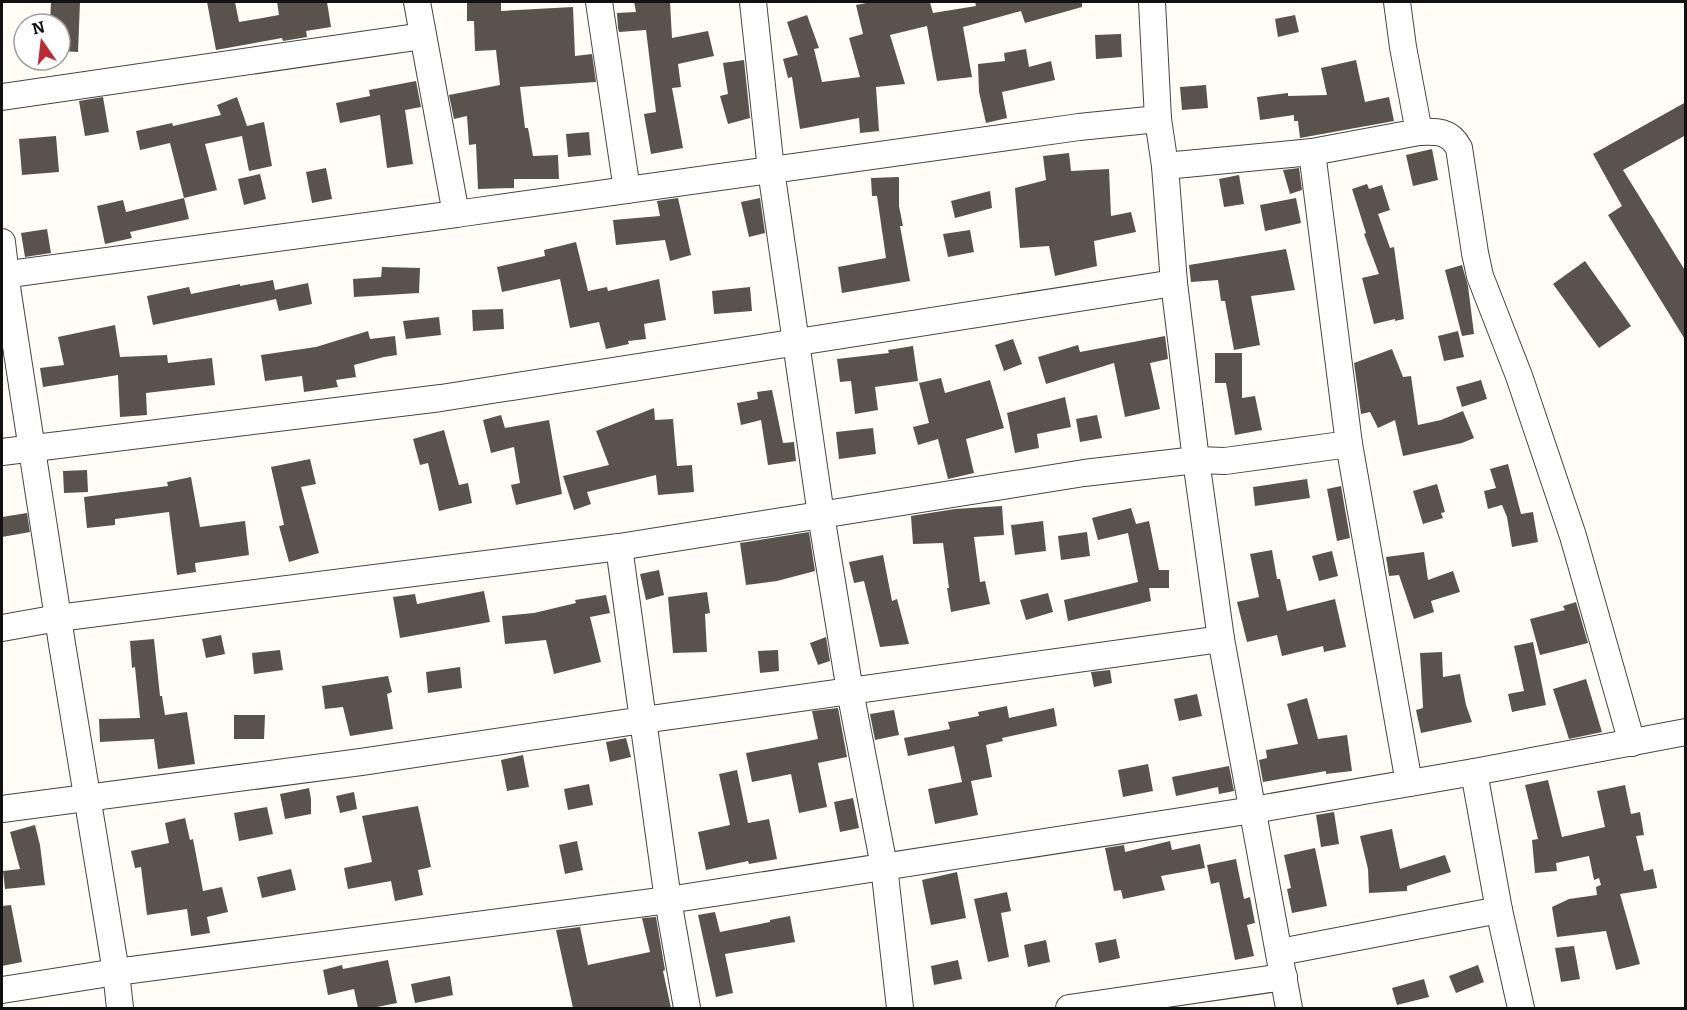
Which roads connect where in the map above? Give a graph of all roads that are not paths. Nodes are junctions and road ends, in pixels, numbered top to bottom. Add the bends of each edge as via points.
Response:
1 (417, 2) edge
2 (599, 2) edge
3 (753, 2) edge
4 (1152, 2) edge
5 (1397, 2) edge
6 (423, 36) junction
7 (2, 97) edge
8 (1158, 118) junction
9 (1419, 132) junction
10 (1312, 152) junction
11 (1165, 166) junction
12 (771, 170) junction
13 (627, 190) junction
14 (456, 214) junction
15 (2, 242) edge
16 (4, 275) edge
17 (1174, 283) junction
18 (796, 342) junction
19 (1348, 444) junction
20 (32, 448) junction
21 (2, 452) edge
22 (1196, 460) junction
23 (820, 515) junction
24 (619, 547) junction
25 (58, 618) junction
26 (2, 628) edge
27 (1221, 639) junction
28 (850, 691) junction
29 (643, 720) junction
30 (1686, 732) edge
31 (1632, 743) junction
32 (1474, 772) junction
33 (1409, 783) junction
34 (87, 798) junction
35 (2, 809) edge
36 (1253, 810) junction
37 (884, 866) junction
38 (668, 900) junction
39 (1499, 910) junction
40 (1280, 952) junction
41 (116, 972) junction
42 (1284, 977) junction
43 (2, 990) edge
44 (120, 1008) edge
45 (687, 1008) edge
46 (900, 1008) edge
47 (1069, 1008) edge
48 (1289, 1008) edge
49 (1521, 1008) edge

1 - 6 street
2 - 13 street
3 - 12 street
4 - 8 street
5 - 9 street
6 - 7 street
6 - 14 street
8 - 11 street
8 - 12 street
9 - 10 street
9 - 31 street via 1446,134 1459,148 1480,276 1519,376 1573,536
10 - 11 street
10 - 19 street
11 - 17 street
12 - 13 street
12 - 18 street
13 - 14 street
14 - 16 street
15 - 16 street
16 - 20 street
17 - 18 street
17 - 22 street
18 - 20 street via 441,398
18 - 23 street
19 - 22 street via 1226,461
19 - 33 street
20 - 21 street
20 - 25 street
22 - 23 street via 1084,473
22 - 27 street
23 - 24 street
23 - 28 street
24 - 25 street
24 - 29 street
25 - 26 street
25 - 34 street
27 - 28 street
27 - 36 street
28 - 29 street
28 - 37 street
29 - 34 street
29 - 38 street
30 - 31 street
31 - 32 street
32 - 33 street
32 - 39 street
33 - 36 street
34 - 35 street
34 - 41 street
36 - 37 street
36 - 40 street
37 - 38 street
37 - 46 street
38 - 41 street
38 - 45 street
39 - 40 street
39 - 49 street
40 - 42 street
41 - 43 street
41 - 44 street
42 - 47 street
42 - 48 street

